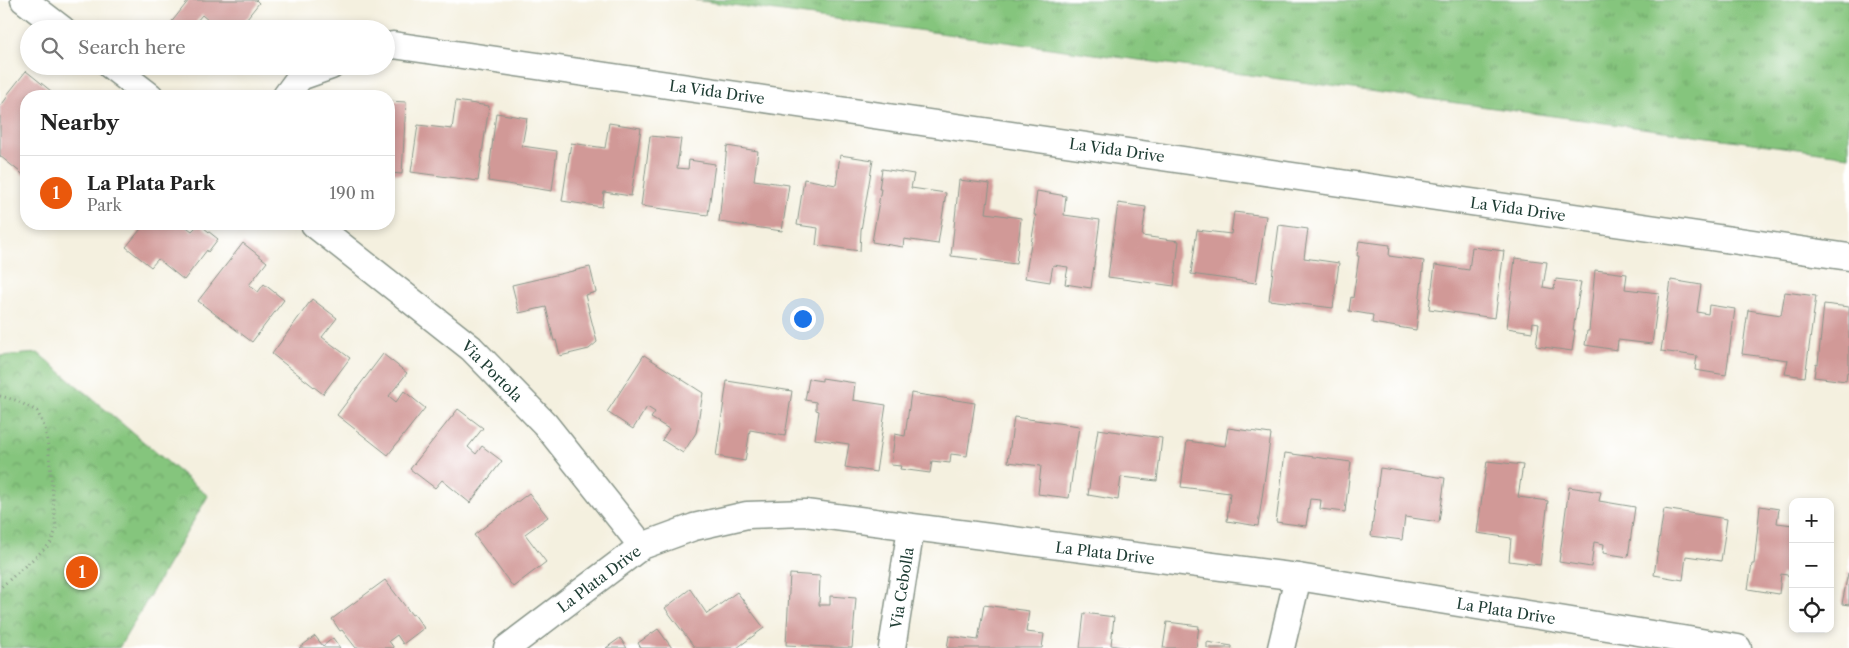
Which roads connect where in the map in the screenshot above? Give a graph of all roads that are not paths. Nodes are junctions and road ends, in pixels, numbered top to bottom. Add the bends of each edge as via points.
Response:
1 (24, 0) edge
2 (50, 20) edge
3 (395, 45) edge
4 (123, 75) edge
5 (306, 75) edge
6 (142, 90) edge
7 (290, 90) edge
8 (322, 230) edge
9 (1849, 257) edge
10 (911, 528) junction
11 (642, 546) junction
12 (1298, 577) junction
13 (507, 648) edge
14 (892, 648) edge
15 (1282, 648) edge
16 (1738, 648) edge

1 - 2 street
3 - 9 street, La Vida Drive
4 - 6 street
5 - 7 street via 300,77
8 - 11 street, Via Portola via 471,348 545,424
10 - 11 street, La Plata Drive via 806,513 747,515 694,527
10 - 12 street, La Plata Drive
10 - 14 street, Via Cebolla
11 - 13 street, La Plata Drive
12 - 15 street
12 - 16 street, La Plata Drive

